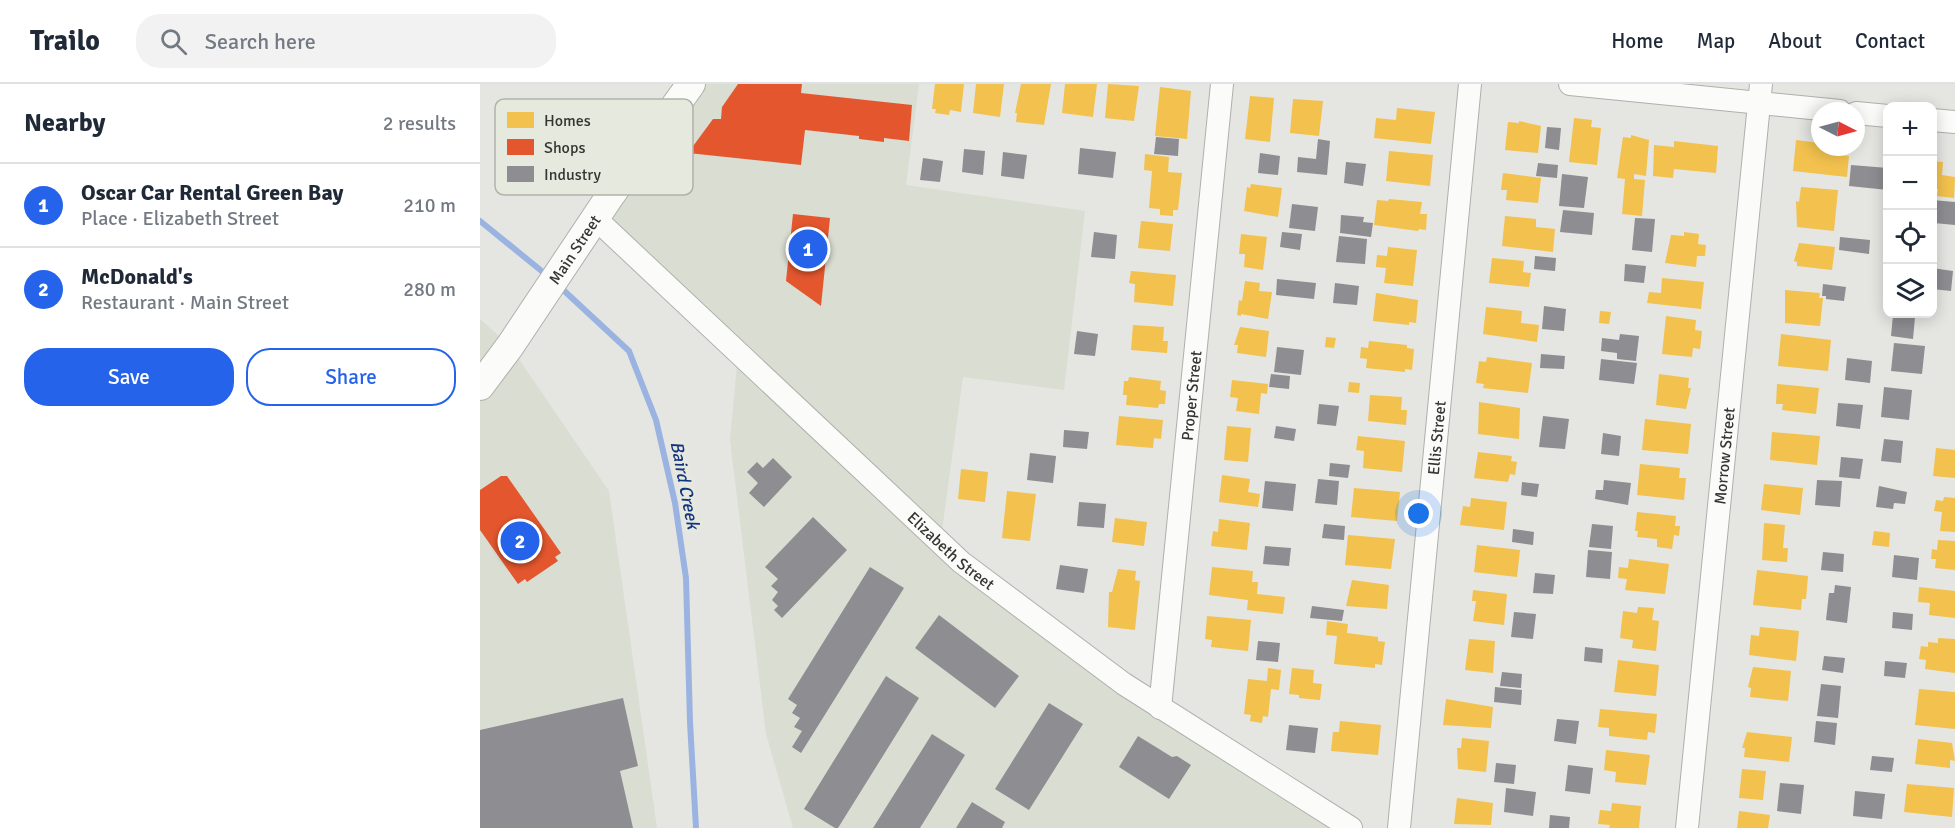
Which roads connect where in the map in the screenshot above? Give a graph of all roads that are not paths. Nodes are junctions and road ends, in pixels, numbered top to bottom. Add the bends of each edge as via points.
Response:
1 (691, 84) edge
2 (1222, 84) edge
3 (1470, 84) edge
4 (1570, 84) edge
5 (1760, 94) edge
6 (680, 99) edge
7 (1811, 105) edge
8 (1865, 114) edge
9 (1883, 116) edge
10 (1937, 120) edge
11 (1955, 122) edge
12 (613, 195) edge
13 (596, 219) junction
14 (480, 386) edge
15 (1160, 708) junction
16 (1351, 828) edge
17 (1399, 828) edge
18 (1687, 828) edge

1 - 6 main road, Main Street
2 - 15 street, Proper Street
3 - 17 street, Ellis Street
4 - 5 street
5 - 7 street
5 - 18 street, Morrow Street
8 - 9 street
10 - 11 street
12 - 13 main road, Main Street
13 - 14 main road, Main Street
13 - 15 street, Elizabeth Street via 940,545 1045,627
15 - 16 street, Elizabeth Street

